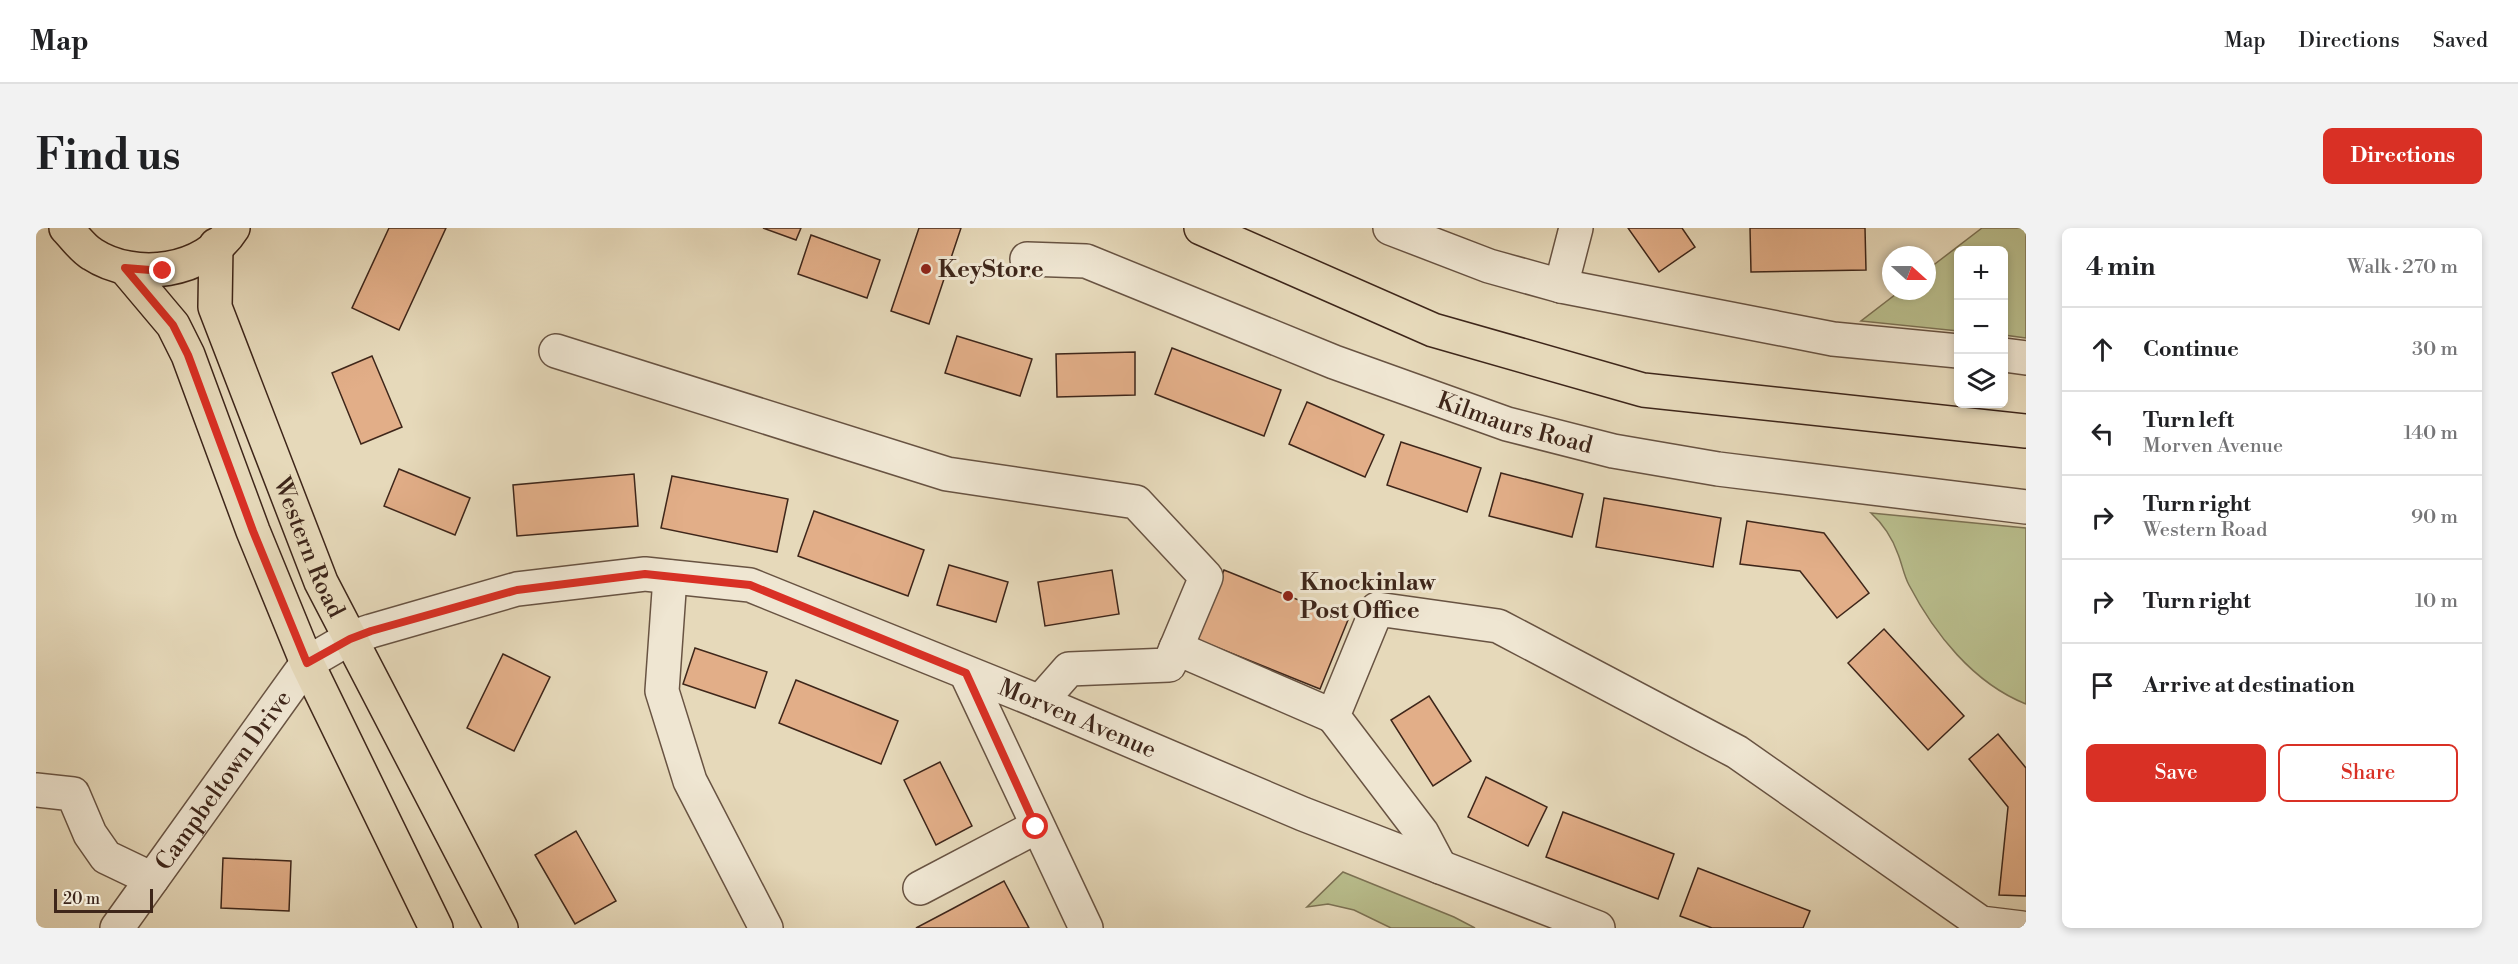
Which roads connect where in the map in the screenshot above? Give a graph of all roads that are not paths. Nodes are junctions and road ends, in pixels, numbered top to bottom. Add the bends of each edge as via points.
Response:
1 (66, 228) edge
2 (1201, 228) edge
3 (1390, 228) edge
4 (1576, 228) edge
5 (225, 237) edge
6 (1027, 259) dead end
7 (125, 268) junction
8 (1561, 286) junction
9 (556, 351) dead end
10 (1954, 351) edge
11 (2008, 355) edge
12 (2026, 357) edge
13 (2026, 431) edge
14 (2026, 507) edge
15 (670, 577) junction
16 (350, 639) junction
17 (1176, 648) junction
18 (307, 663) junction
19 (966, 673) junction
20 (372, 680) junction
21 (1040, 702) junction
22 (328, 706) junction
23 (1333, 716) junction
24 (36, 790) edge
25 (1036, 827) junction
26 (1440, 867) junction
27 (152, 879) junction
28 (920, 888) dead end
29 (1532, 916) edge
30 (117, 928) edge
31 (436, 928) edge
32 (501, 928) edge
33 (766, 928) edge
34 (1086, 928) edge
35 (1598, 928) edge
36 (2022, 928) edge

1 - 7 main road via 92,254
2 - 13 main road via 1433,330 1643,390
3 - 8 street via 1489,266
4 - 8 street
5 - 7 main road via 198,260 163,271
5 - 16 main road, Western Road via 215,307 321,582
6 - 14 street, Kilmaurs Road via 1086,261 1334,362 1507,424 1613,451 1718,469
7 - 18 main road, Western Road via 173,325 188,355
8 - 10 street via 1833,339
9 - 17 street via 947,474 1136,502 1206,577
11 - 12 street
15 - 16 street, Morven Avenue via 645,574 517,590
15 - 19 street, Morven Avenue via 750,585
15 - 33 street via 662,691 690,781
16 - 18 street, Morven Avenue
16 - 20 main road, Western Road
17 - 21 street via 1168,665 1069,669
17 - 23 street
18 - 22 main road, Western Road
18 - 27 street, Campbeltown Drive
19 - 21 street, Morven Avenue
19 - 25 street
20 - 22 main road
20 - 32 main road, Western Road
21 - 26 street, Morven Avenue via 1303,814
22 - 31 main road, Western Road
23 - 26 street via 1422,833
23 - 36 street via 1377,609 1498,626 1737,752 1981,923
24 - 27 street via 73,794 90,834 106,857
25 - 28 street
25 - 34 street
26 - 29 street, Morven Avenue
27 - 30 street, Campbeltown Drive
29 - 35 street, Morven Avenue

